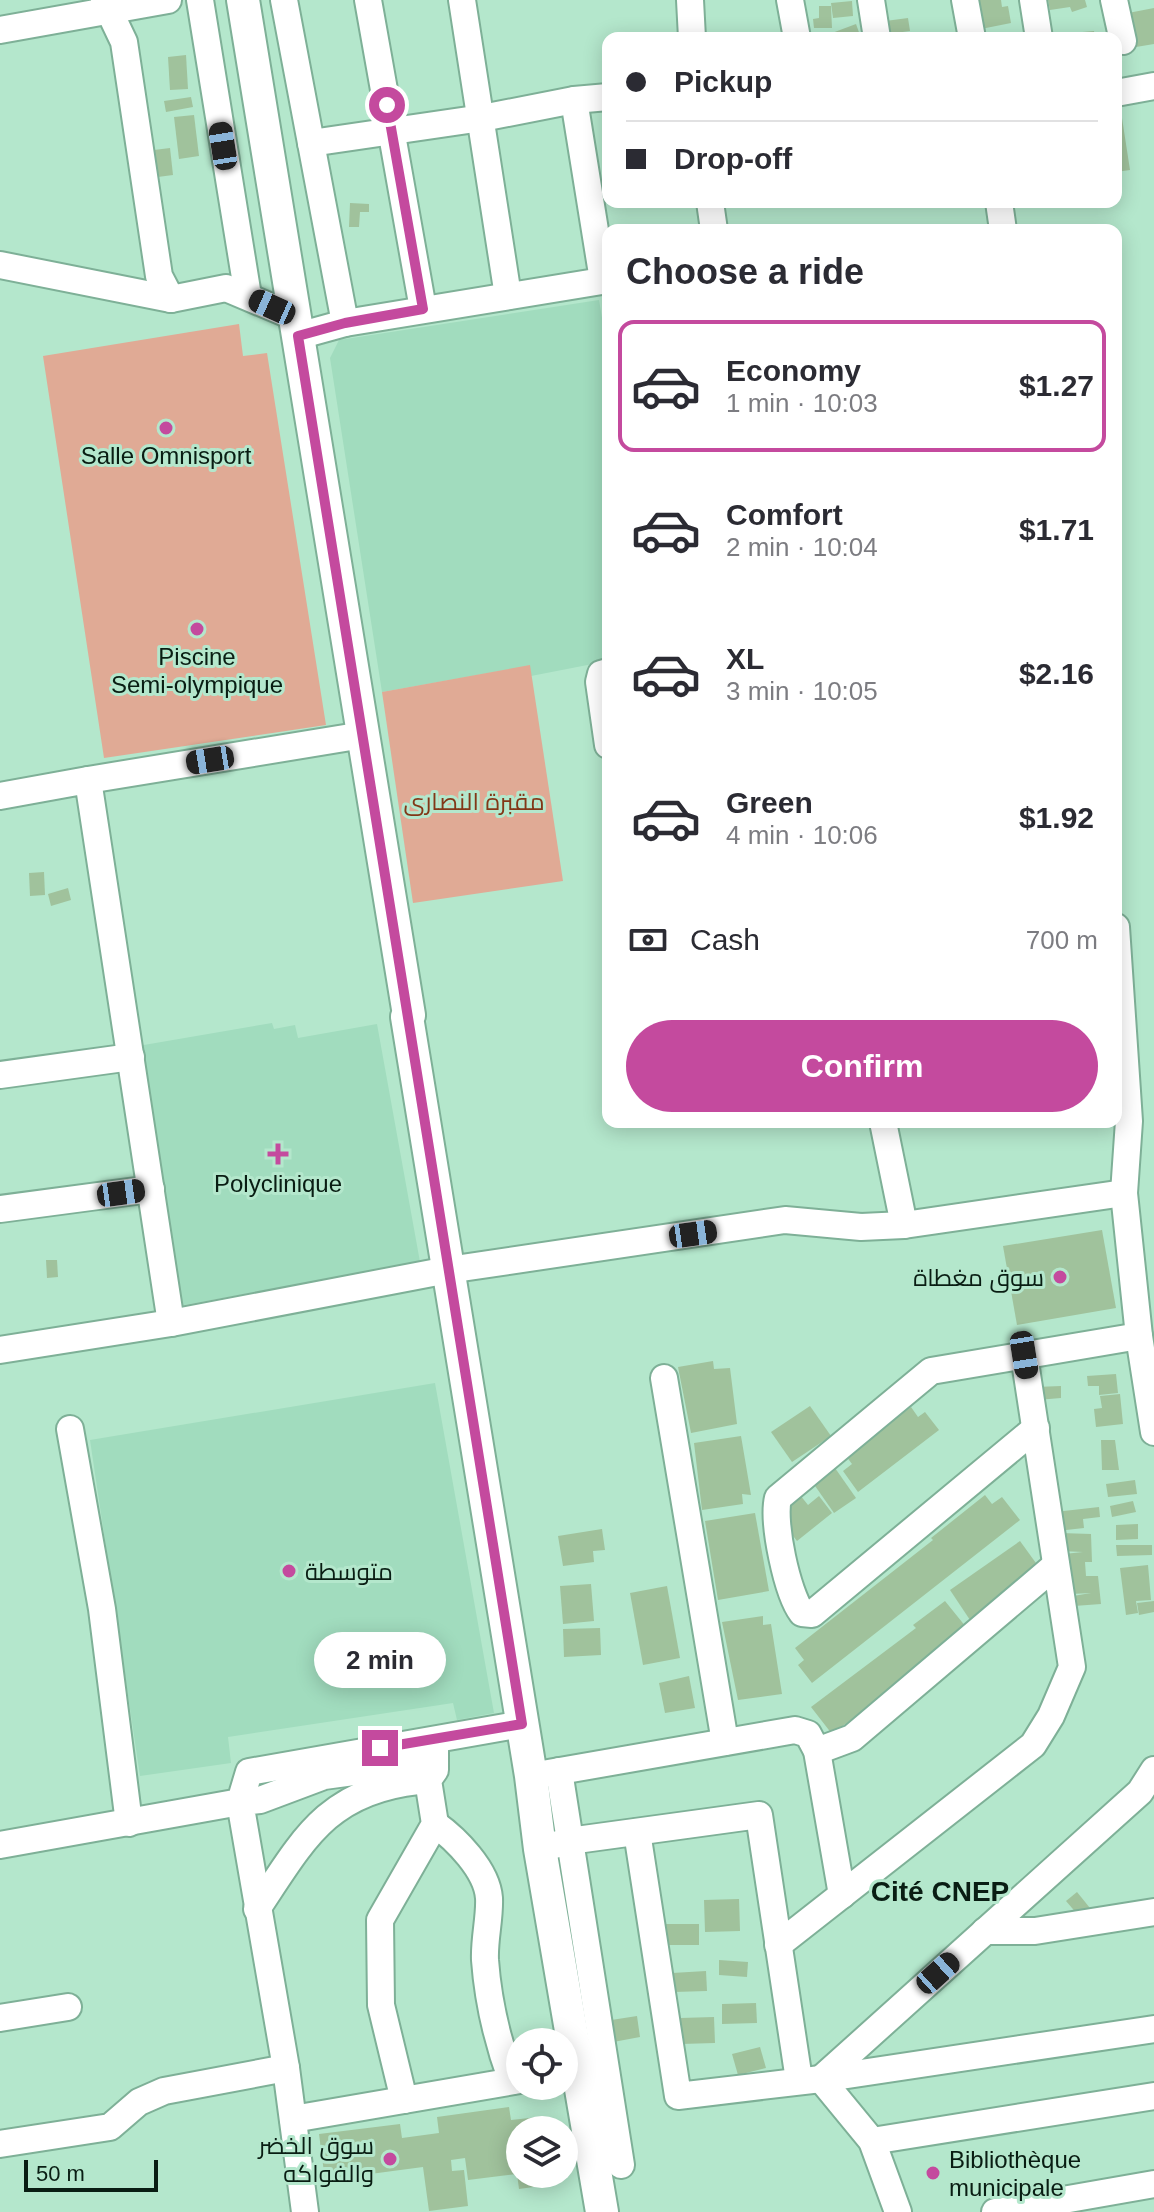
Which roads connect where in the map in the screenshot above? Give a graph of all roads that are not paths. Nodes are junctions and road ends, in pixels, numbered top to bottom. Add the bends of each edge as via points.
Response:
1 (168, 0) edge
2 (200, 0) edge
3 (243, 0) edge
4 (284, 0) edge
5 (368, 0) edge
6 (462, 0) edge
7 (690, 0) edge
8 (790, 0) edge
9 (871, 0) edge
10 (965, 0) edge
11 (1033, 0) edge
12 (1114, 0) edge
13 (106, 5) edge
14 (0, 30) edge
15 (692, 32) edge
16 (796, 32) edge
17 (876, 32) edge
18 (971, 32) edge
19 (1038, 32) edge
20 (1121, 32) edge
21 (1122, 36) edge
22 (1123, 41) dead end
23 (1154, 86) edge
24 (1122, 92) edge
25 (602, 98) edge
26 (574, 100) junction
27 (482, 118) junction
28 (392, 132) junction
29 (311, 143) junction
30 (602, 263) edge
31 (0, 265) edge
32 (602, 280) edge
33 (248, 296) junction
34 (508, 296) junction
35 (171, 299) junction
36 (423, 309) junction
37 (345, 323) junction
38 (296, 327) junction
39 (602, 674) edge
40 (602, 703) edge
41 (363, 735) junction
42 (88, 780) junction
43 (0, 796) edge
44 (1122, 1017) edge
45 (131, 1057) junction
46 (0, 1075) edge
47 (884, 1128) edge
48 (151, 1189) junction
49 (1124, 1193) junction
50 (0, 1209) edge
51 (904, 1225) junction
52 (448, 1270) junction
53 (171, 1323) junction
54 (1139, 1336) junction
55 (0, 1350) edge
56 (1024, 1355) junction
57 (664, 1378) dead end
58 (1036, 1428) junction
59 (70, 1429) dead end
60 (1154, 1432) edge
61 (1056, 1565) junction
62 (522, 1724) junction
63 (725, 1742) junction
64 (817, 1751) junction
65 (432, 1759) junction
66 (1154, 1770) edge
67 (545, 1773) junction
68 (240, 1802) junction
69 (129, 1823) junction
70 (435, 1824) junction
71 (637, 1832) junction
72 (0, 1845) edge
73 (555, 1845) junction
74 (842, 1895) junction
75 (257, 1909) junction
76 (1154, 1912) edge
77 (985, 1931) junction
78 (778, 1945) junction
79 (68, 2007) dead end
80 (0, 2018) edge
81 (568, 2028) edge
82 (1154, 2029) edge
83 (506, 2059) edge
84 (286, 2068) junction
85 (810, 2080) junction
86 (506, 2082) edge
87 (1154, 2096) edge
88 (404, 2100) junction
89 (577, 2100) edge
90 (293, 2119) junction
91 (872, 2141) junction
92 (0, 2144) edge
93 (621, 2165) dead end
94 (1154, 2184) edge
95 (305, 2212) edge
96 (602, 2212) edge
97 (898, 2212) edge
98 (995, 2212) edge

1 - 13 street
2 - 33 street
3 - 38 main road
4 - 29 street
5 - 28 street
6 - 27 street
7 - 15 street
8 - 16 street
9 - 17 street
10 - 18 street
11 - 19 street
12 - 20 street
13 - 14 street
13 - 35 street via 124,42 159,276
21 - 22 street
23 - 24 street
25 - 26 street
26 - 27 street
26 - 30 street
27 - 28 street
27 - 34 street
28 - 29 street
28 - 36 street
29 - 37 street
31 - 35 street
32 - 34 street
33 - 35 street via 226,288
33 - 38 street
34 - 36 street
36 - 37 street
37 - 38 street
38 - 41 main road
39 - 40 street
41 - 42 street
41 - 52 main road
42 - 43 street
42 - 45 street
44 - 49 street via 1129,1121
45 - 46 street
45 - 48 street
47 - 51 street
48 - 50 street
48 - 53 street
49 - 51 street
49 - 54 street
51 - 52 street via 785,1220
52 - 53 street
52 - 62 main road
53 - 55 street
54 - 56 street
54 - 60 street
56 - 58 street
56 - 58 street via 931,1371 778,1498 775,1511 789,1589 802,1613 812,1614
57 - 63 street
58 - 61 street
59 - 69 street via 102,1609
61 - 64 street via 852,1738
61 - 74 street via 1072,1667 1033,1745
62 - 65 street
62 - 67 main road
63 - 64 street via 795,1730 808,1734
63 - 67 street
64 - 74 street
65 - 68 street via 324,1776 260,1800
65 - 70 street
65 - 75 street via 326,1816
66 - 77 street via 1140,1792
67 - 73 main road
68 - 69 street
68 - 75 street
69 - 72 street
70 - 83 street via 459,1842 489,1895 485,1959 498,2043
70 - 88 street via 380,1920 381,2005
71 - 73 street
71 - 78 street via 759,1815
71 - 85 street via 678,2096
73 - 81 main road
73 - 93 street
74 - 78 street
75 - 84 street
76 - 77 street via 1035,1931
77 - 85 street
78 - 85 street
79 - 80 street
82 - 85 street
84 - 90 street
84 - 92 street via 164,2091 139,2102 110,2127
85 - 91 street
86 - 88 street
87 - 91 street
88 - 90 street
89 - 96 main road
90 - 95 street
91 - 97 street
94 - 98 street

